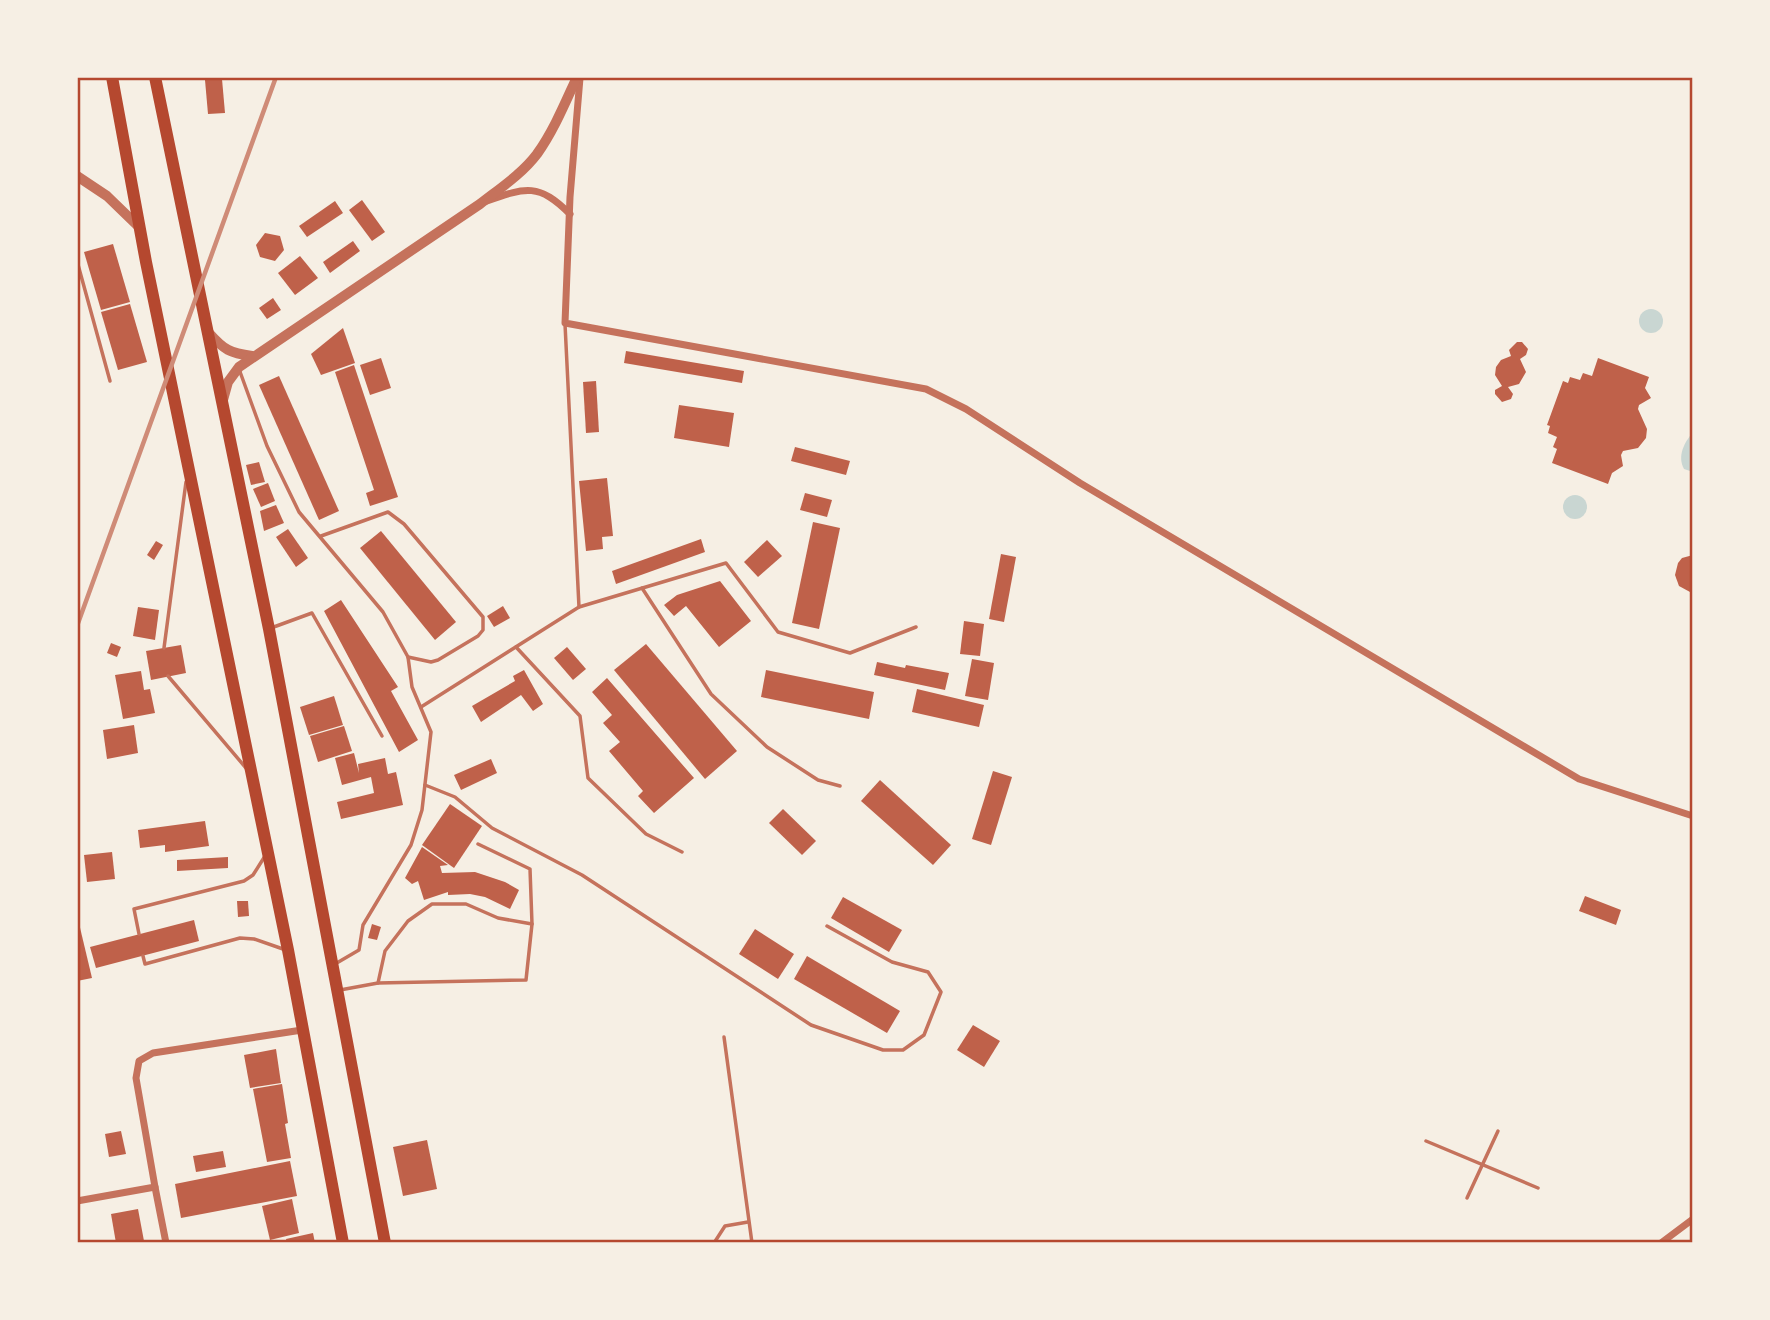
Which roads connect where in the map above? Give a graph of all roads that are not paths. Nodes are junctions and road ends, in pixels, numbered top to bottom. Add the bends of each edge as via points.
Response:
1 (112, 77) edge
2 (155, 77) edge
3 (578, 77) edge
4 (77, 176) edge
5 (480, 204) junction
6 (570, 214) junction
7 (139, 227) junction
8 (77, 261) edge
9 (565, 323) junction
10 (206, 330) junction
11 (252, 356) junction
12 (239, 367) junction
13 (110, 381) dead end
14 (222, 404) junction
15 (188, 466) junction
16 (321, 536) junction
17 (642, 588) junction
18 (579, 607) junction
19 (916, 627) dead end
20 (269, 629) junction
21 (516, 647) junction
22 (164, 648) dead end
23 (408, 657) junction
24 (168, 676) dead end
25 (421, 707) junction
26 (383, 736) dead end
27 (251, 774) junction
28 (425, 785) junction
29 (840, 786) dead end
30 (1693, 816) edge
31 (478, 844) dead end
32 (268, 851) junction
33 (682, 852) dead end
34 (532, 924) junction
35 (827, 926) dead end
36 (139, 934) dead end
37 (288, 950) junction
38 (143, 956) dead end
39 (333, 965) junction
40 (378, 983) junction
41 (338, 991) junction
42 (302, 1030) junction
43 (724, 1037) dead end
44 (1498, 1131) dead end
45 (1426, 1141) dead end
46 (1483, 1164) junction
47 (155, 1187) junction
48 (1538, 1188) dead end
49 (1467, 1198) dead end
50 (77, 1201) edge
51 (1693, 1219) edge
52 (749, 1222) junction
53 (166, 1243) edge
54 (343, 1243) edge
55 (385, 1243) edge
56 (714, 1243) edge
57 (752, 1243) edge
58 (1661, 1243) edge

1 - 7 highway
2 - 10 highway
3 - 5 street via 536,155
3 - 6 street
4 - 7 street via 107,196
5 - 6 street via 526,190 544,192
5 - 11 street
6 - 9 street
7 - 15 highway
8 - 13 lane
9 - 18 lane
9 - 30 street via 926,389 1579,779
10 - 11 street via 222,348
10 - 14 highway
11 - 12 street
12 - 14 street via 228,382
12 - 16 lane via 267,446 299,512
14 - 20 highway
15 - 22 lane
15 - 27 highway
16 - 23 lane via 383,612
16 - 23 lane via 388,512 404,524 483,617 478,636 438,660
17 - 18 lane
17 - 19 lane via 726,563 778,632 850,653
17 - 29 lane via 711,694 767,747 818,780
18 - 21 lane
20 - 26 lane via 312,614
20 - 39 highway
21 - 25 lane
21 - 33 lane via 580,716 588,778 646,834
23 - 25 lane via 412,687
24 - 27 lane
25 - 28 lane via 431,732
27 - 32 highway
28 - 35 lane via 456,797 492,828 582,875 811,1025 883,1051 903,1050 924,1035 941,992 928,972 892,962
28 - 39 lane via 411,845 363,925 359,950
31 - 34 lane via 530,869
32 - 36 lane via 244,881 134,909
32 - 37 highway
34 - 40 lane via 498,918 466,904 432,904 408,920 385,951
34 - 40 lane via 526,980
37 - 38 lane via 240,938 145,964
37 - 42 highway
39 - 41 highway
40 - 41 lane
41 - 55 highway
42 - 47 street via 153,1053 139,1061 136,1078
42 - 54 highway
43 - 52 lane
44 - 46 lane
45 - 46 lane
46 - 48 lane
46 - 49 lane
47 - 50 street
47 - 53 street
51 - 58 street
52 - 56 lane via 725,1226
52 - 57 lane

